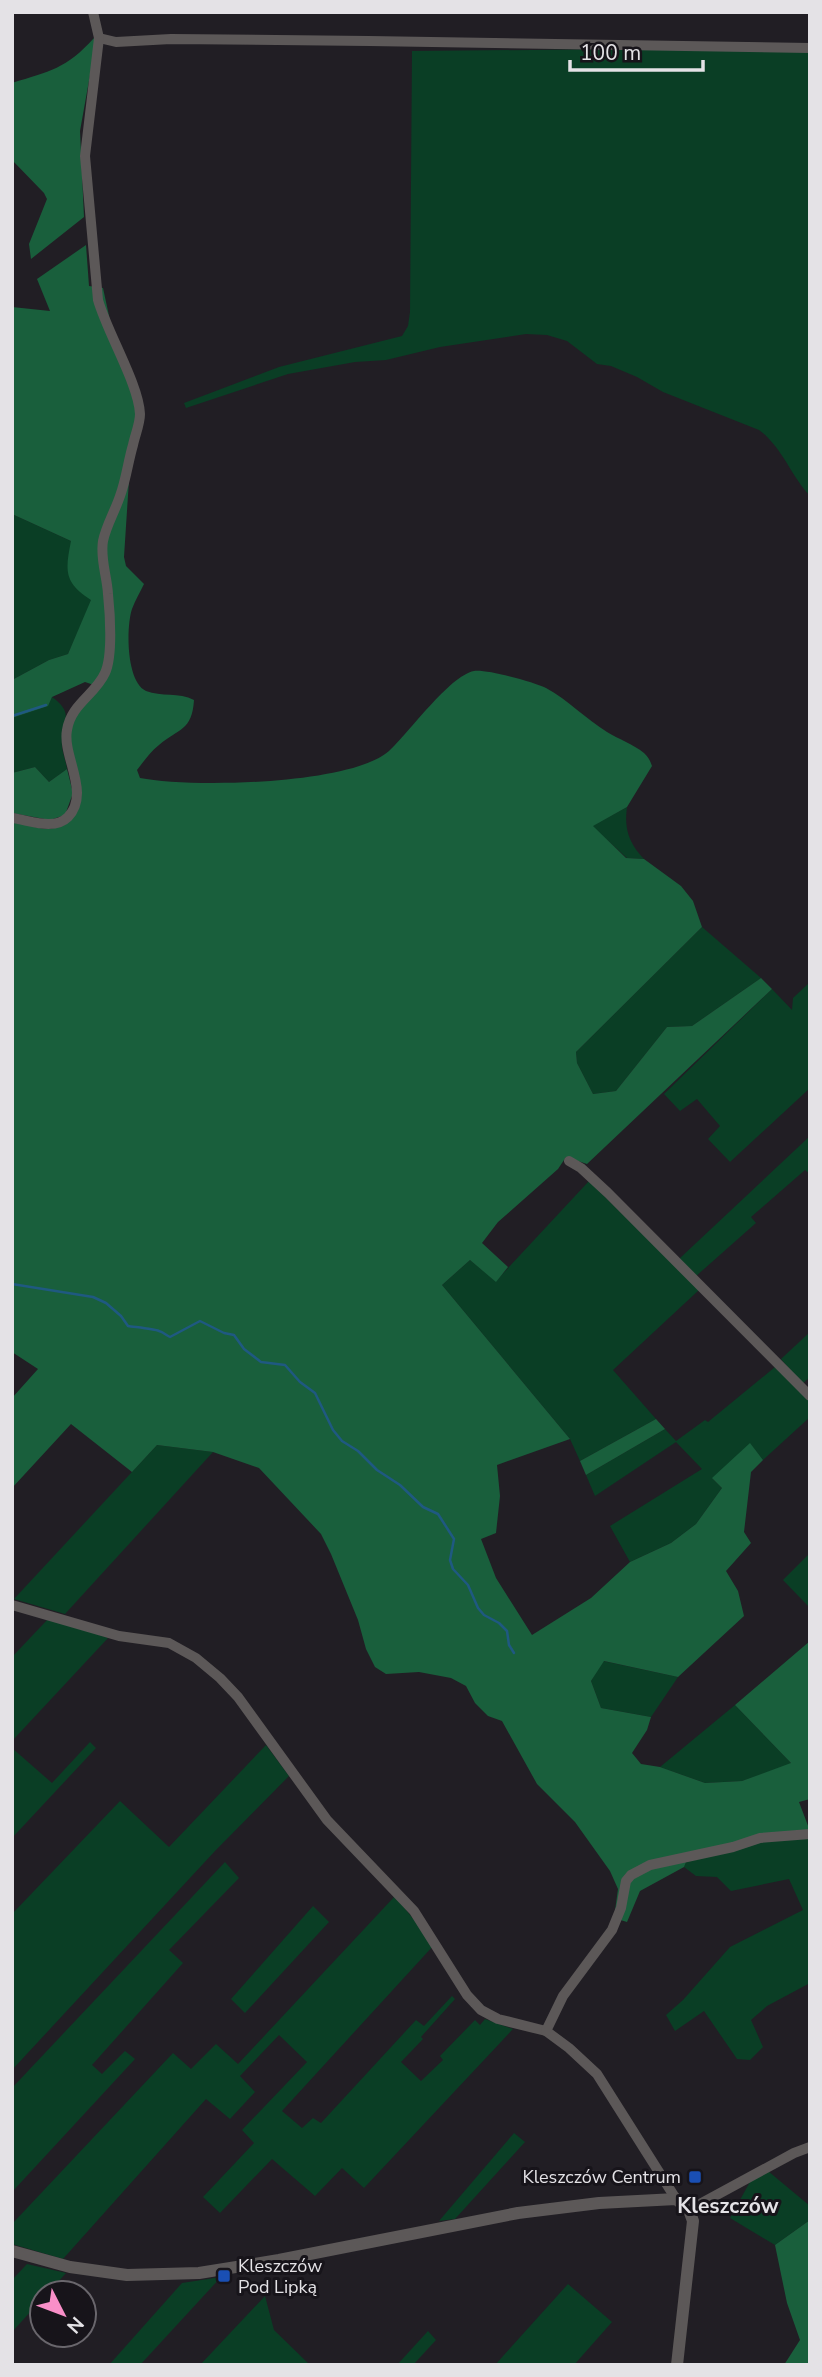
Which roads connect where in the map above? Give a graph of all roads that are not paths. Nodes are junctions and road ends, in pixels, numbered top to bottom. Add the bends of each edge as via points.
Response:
1 (93, 12) edge
2 (99, 38) junction
3 (810, 48) edge
4 (12, 818) edge
5 (569, 1161) dead end
6 (810, 1396) edge
7 (12, 1605) edge
8 (810, 1834) edge
9 (546, 2031) junction
10 (810, 2147) edge
11 (676, 2199) junction
12 (689, 2210) junction
13 (12, 2252) edge
14 (677, 2365) edge

1 - 2 street
2 - 3 street via 116,42
2 - 4 street via 85,156 97,300 135,390 140,417 121,493 103,541 109,654 105,674 74,710 67,729 66,748 76,780 74,806 69,816 48,825
5 - 6 street via 608,1193
7 - 9 street via 119,1636 169,1643 196,1658 238,1697 327,1820 414,1911 481,2010
8 - 9 street via 760,1838 650,1865 631,1875 612,1930 564,1996
9 - 11 street via 597,2074
10 - 12 street
11 - 12 street
11 - 13 street via 518,2213 199,2273 127,2274 74,2268
12 - 14 street via 693,2229

